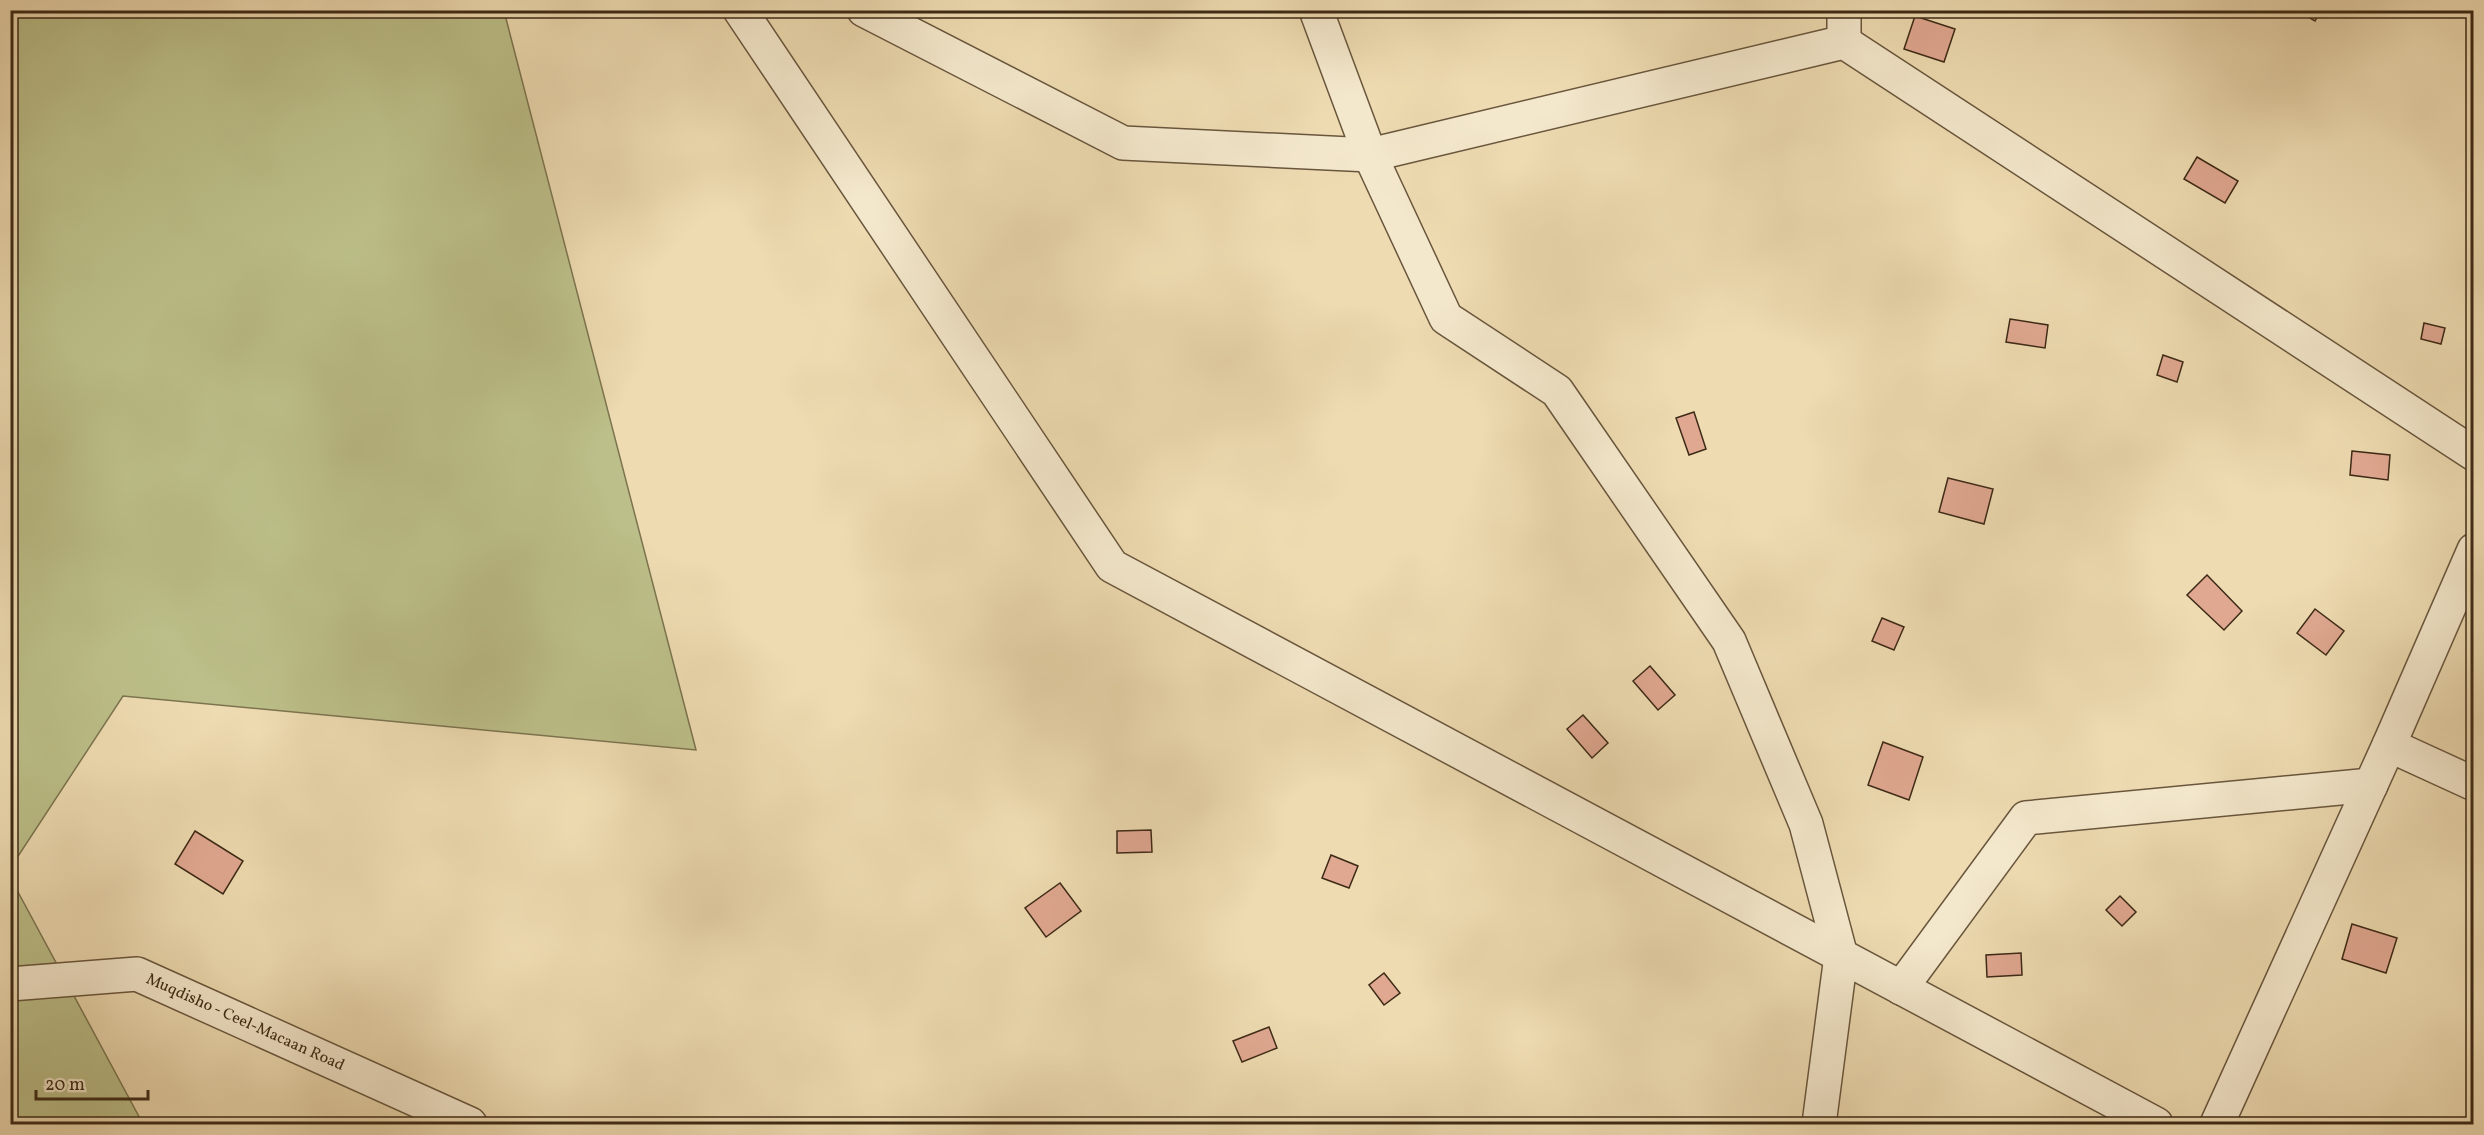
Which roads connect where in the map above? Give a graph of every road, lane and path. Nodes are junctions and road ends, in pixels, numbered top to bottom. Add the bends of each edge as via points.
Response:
1 (740, 10) edge
2 (864, 10) edge
3 (1316, 10) edge
4 (1844, 26) edge
5 (1370, 155) junction
6 (2474, 454) edge
7 (2474, 550) edge
8 (2390, 745) junction
9 (2474, 784) edge
10 (2371, 785) junction
11 (1841, 956) junction
12 (10, 984) edge
13 (1901, 988) junction
14 (470, 1125) edge
15 (1819, 1125) edge
16 (2156, 1125) edge
17 (2217, 1125) edge

1 - 11 street via 1112,566
2 - 5 street via 1123,143
3 - 5 street
4 - 5 street
4 - 6 street
5 - 11 street via 1446,318 1557,391 1729,641 1806,824
7 - 8 street
8 - 9 street
8 - 10 street
10 - 13 street via 2026,818
10 - 17 street
11 - 13 street
11 - 15 street
12 - 14 street, Muqdisho - Ceel-Macaan Road via 137,974
13 - 16 street

